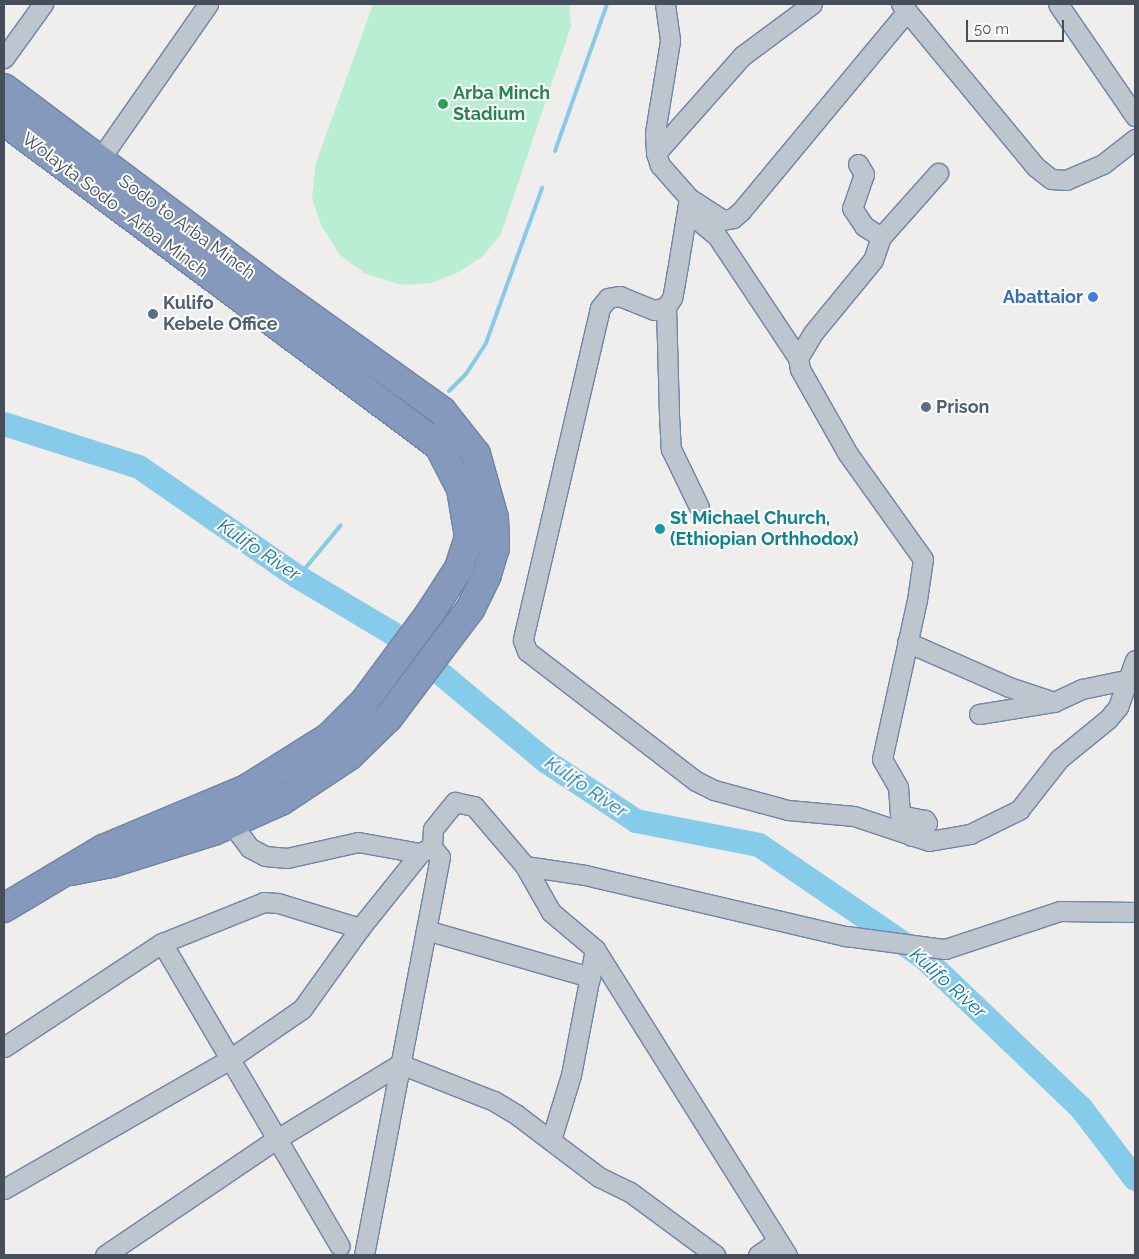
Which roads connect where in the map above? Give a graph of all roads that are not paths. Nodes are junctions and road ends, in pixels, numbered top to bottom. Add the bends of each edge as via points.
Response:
1 (43, 4) edge
2 (208, 4) edge
3 (812, 4) edge
4 (1058, 4) edge
5 (904, 7) edge
6 (669, 9) edge
7 (4, 58) edge
8 (4, 88) edge
9 (1135, 116) edge
10 (4, 121) edge
11 (1135, 139) edge
12 (656, 153) junction
13 (858, 164) dead end
14 (91, 172) junction
15 (938, 174) dead end
16 (688, 205) junction
17 (881, 237) junction
18 (262, 282) junction
19 (245, 304) junction
20 (666, 307) junction
21 (798, 358) junction
22 (699, 506) dead end
23 (908, 642) junction
24 (1135, 660) edge
25 (1130, 679) junction
26 (1054, 702) junction
27 (980, 714) dead end
28 (388, 718) joint
29 (232, 823) junction
30 (911, 836) junction
31 (426, 850) junction
32 (525, 866) junction
33 (71, 871) junction
34 (4, 908) edge
35 (1135, 912) edge
36 (360, 928) junction
37 (426, 930) junction
38 (162, 943) junction
39 (595, 949) junction
40 (590, 977) junction
41 (4, 1047) edge
42 (228, 1060) junction
43 (400, 1064) junction
44 (275, 1140) junction
45 (551, 1140) junction
46 (4, 1189) edge
47 (782, 1248) edge
48 (338, 1250) edge
49 (364, 1251) edge
50 (105, 1255) edge
51 (716, 1255) edge
52 (758, 1255) edge

1 - 7 street
2 - 14 street
3 - 12 street via 742,56
4 - 9 street
5 - 11 street via 1036,167 1051,179 1066,180 1103,164
5 - 16 street via 733,218 723,220
6 - 12 street via 670,41 655,133
8 - 14 highway, Sodo to Arba Minch
10 - 14 highway, Wolayta Sodo - Arba Minch
12 - 16 street via 660,165
13 - 17 street via 864,174 852,208 864,226
14 - 18 highway, Sodo to Arba Minch
14 - 19 highway, Wolayta Sodo - Arba Minch
15 - 17 street
16 - 20 street via 672,298
16 - 21 street via 717,236
17 - 21 street via 873,260 813,333
18 - 19 highway
18 - 28 highway, Sodo to Arba Minch via 442,411 476,454 494,518 495,548 487,575 456,630
19 - 33 highway, Wolayta Sodo - Arba Minch via 440,446 461,489 469,537 459,568 430,612 364,701 330,737 292,764 246,789 103,850
20 - 22 street via 671,449
20 - 30 street via 654,310 620,296 608,298 600,308 526,613 523,646 696,781 714,790 788,810 854,816
21 - 23 street via 800,370 848,454 920,550 923,568
23 - 26 street via 1009,687
23 - 30 street via 882,759 898,787 900,815 927,823 922,831
24 - 25 street
25 - 26 street via 1082,689
25 - 30 street via 1113,713 1059,759 1019,810 970,834 929,841
26 - 27 street
28 - 29 highway, Wolayta Sodo - Arba Minch via 350,756 281,801
29 - 31 street via 250,848 265,856 286,858 358,842
29 - 33 highway, Wolayta Sodo - Arba Minch via 136,856
31 - 32 street via 432,829 455,802 474,806
31 - 36 street
31 - 37 street via 440,858
32 - 35 street via 585,875 846,936 945,949 1060,911
32 - 39 street via 551,912
33 - 34 highway, Wolayta Sodo - Arba Minch
36 - 38 street via 278,903 264,902
36 - 42 street via 302,1009
37 - 40 street
37 - 43 street
38 - 41 street
38 - 42 street
39 - 40 street
39 - 47 street
40 - 45 street via 571,1075
42 - 44 street
42 - 46 street
43 - 44 street
43 - 45 street via 494,1101
43 - 49 street
44 - 48 street
44 - 50 street
45 - 51 street via 609,1183 630,1192
47 - 52 street
48 - 49 street

